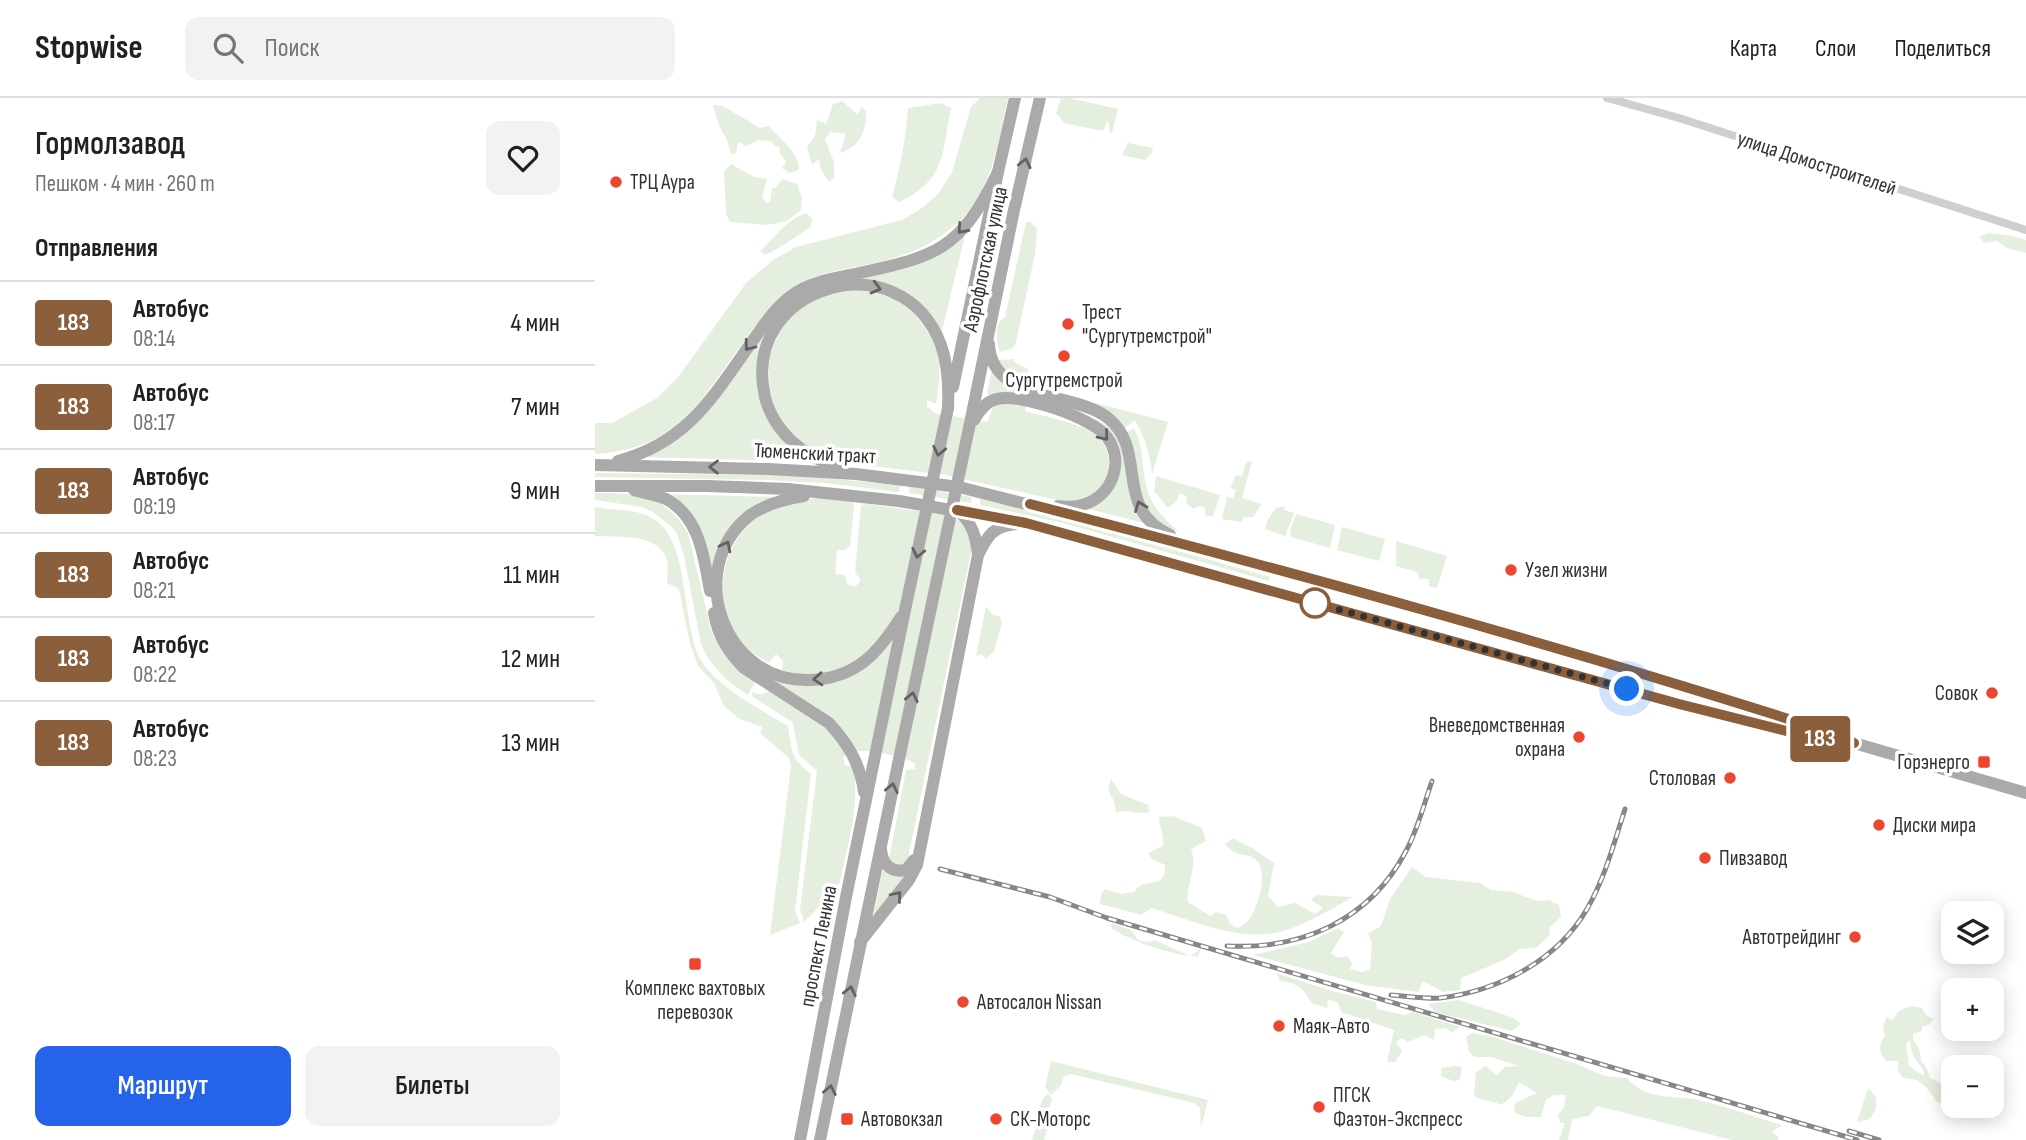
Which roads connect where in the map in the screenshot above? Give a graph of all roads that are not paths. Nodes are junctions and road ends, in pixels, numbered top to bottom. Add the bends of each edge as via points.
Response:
1 (1015, 98) edge
2 (1040, 98) edge
3 (1607, 98) edge
4 (998, 172) junction
5 (2026, 230) edge
6 (990, 323) junction
7 (948, 408) junction
8 (975, 413) junction
9 (595, 465) edge
10 (856, 474) junction
11 (595, 486) edge
12 (617, 486) junction
13 (846, 495) junction
14 (1030, 504) junction
15 (957, 510) junction
16 (1026, 523) junction
17 (1192, 546) junction
18 (978, 555) junction
19 (905, 610) junction
20 (762, 674) junction
21 (1854, 743) junction
22 (898, 764) joint
23 (2026, 793) edge
24 (862, 819) junction
25 (920, 843) junction
26 (880, 846) junction
27 (860, 942) junction
28 (800, 1140) edge
29 (820, 1140) edge

1 - 4 main road, Аэрофлотская улица
6 -> 2 main road, Аэрофлотская улица
3 - 5 street, улица Домостроителей
4 - 7 main road, Аэрофлотская улица
4 -> 9 main road via 983,202 951,241 909,261 822,281 795,293 771,316 684,428 641,454
6 - 8 main road, Аэрофлотская улица
17 -> 6 main road via 1146,519 1138,505 1125,440 1118,427 1095,411 1010,382 990,356
10 -> 7 main road via 819,461 795,445 776,424 766,400 763,371 768,342 781,320 805,298 829,288 859,284 912,304 930,323 942,346
7 -> 19 main road, проспект Ленина, bridge
8 -> 14 main road via 999,398 1030,401 1092,424 1107,438 1115,458 1114,475 1098,498 1063,507
22 -> 8 main road, Аэрофлотская улица, bridge
10 -> 9 main road, Тюменский тракт
10 - 14 main road, Тюменский тракт via 960,487
11 - 12 main road, Тюменский тракт
12 - 13 main road, Тюменский тракт via 788,489
12 - 20 main road via 666,499 688,518 699,541 721,640 744,668
13 - 15 main road, Тюменский тракт
20 -> 13 main road via 739,649 722,616 716,578 722,552 734,531 767,506 808,495
14 - 17 main road
15 - 16 main road, Тюменский тракт
15 - 18 main road via 973,529
16 - 18 main road via 992,531
16 - 21 main road, Тюменский тракт via 1679,704 1810,737
17 - 21 main road via 1655,676
18 - 25 main road
19 -> 20 main road via 884,643 854,670 810,680
19 - 24 main road, проспект Ленина
20 - 24 main road via 840,735 862,778
21 - 23 main road
26 -> 22 main road, проспект Ленина
24 - 28 main road, проспект Ленина
25 - 26 main road via 913,863 898,872 884,863
27 -> 25 main road via 909,880
26 - 27 main road, проспект Ленина
29 -> 27 main road, проспект Ленина

